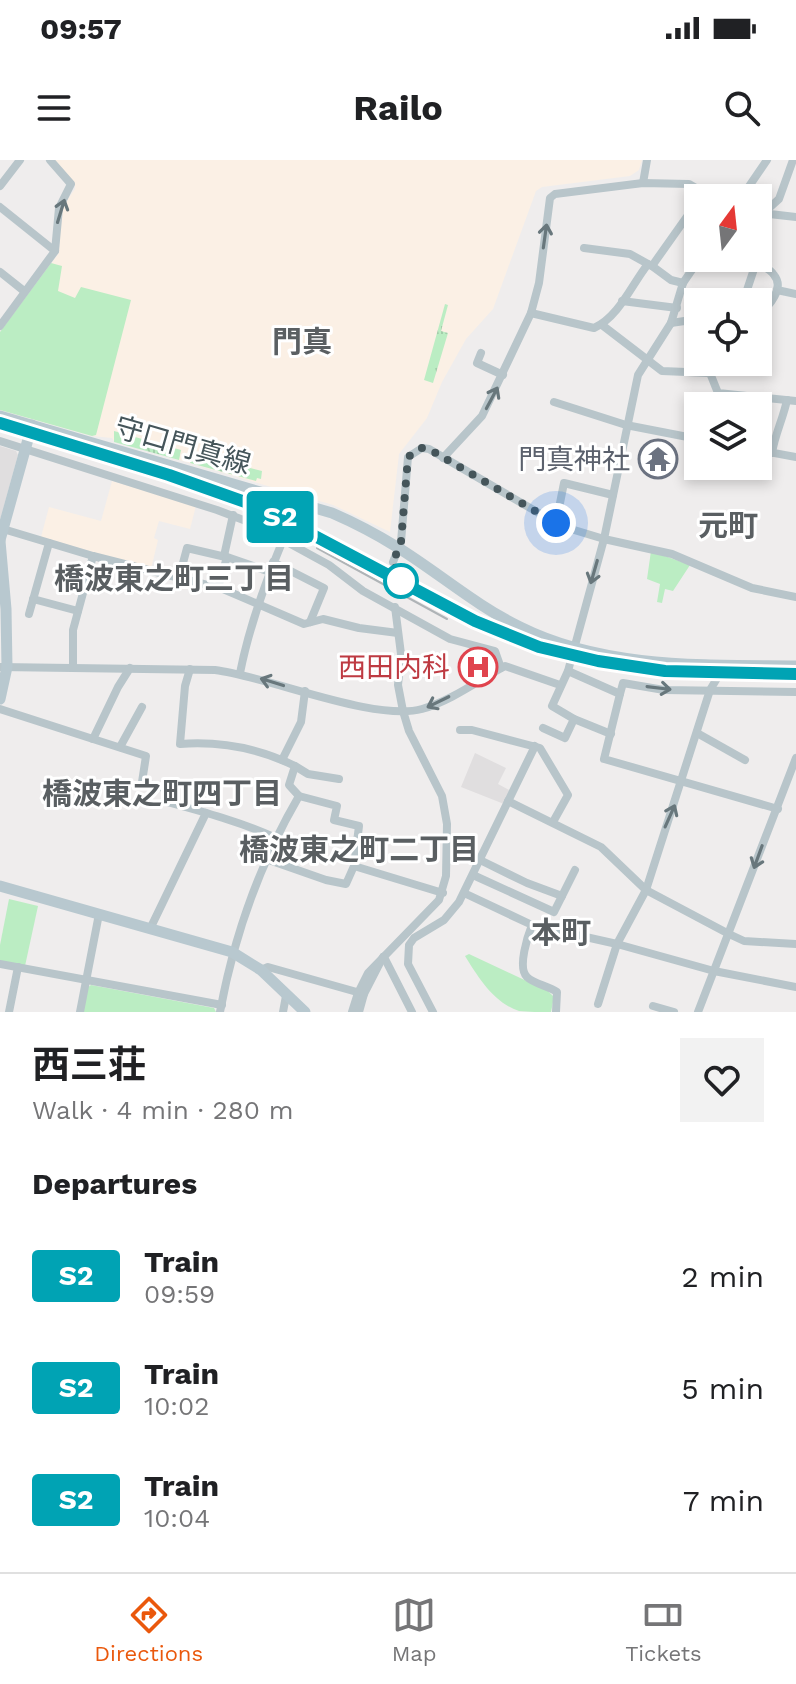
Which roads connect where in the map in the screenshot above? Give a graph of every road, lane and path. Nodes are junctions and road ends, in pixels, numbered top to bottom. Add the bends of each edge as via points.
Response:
1 (50, 160) edge
2 (647, 160) edge
3 (767, 160) edge
4 (793, 160) edge
5 (18, 161) edge
6 (643, 183) junction
7 (689, 184) edge
8 (751, 184) edge
9 (0, 186) edge
10 (772, 205) edge
11 (0, 207) edge
12 (772, 215) edge
13 (796, 217) edge
14 (684, 219) edge
15 (584, 248) dead end
16 (55, 251) junction
17 (650, 265) junction
18 (0, 272) edge
19 (690, 272) edge
20 (771, 272) edge
21 (683, 283) junction
22 (777, 290) junction
23 (24, 291) junction
24 (796, 294) edge
25 (772, 299) edge
26 (622, 301) junction
27 (677, 308) junction
28 (531, 313) junction
29 (684, 321) edge
30 (671, 323) junction
31 (602, 325) junction
32 (0, 326) edge
33 (481, 353) dead end
34 (648, 362) junction
35 (503, 375) junction
36 (791, 400) edge
37 (554, 402) dead end
38 (0, 416) edge
39 (32, 425) junction
40 (626, 425) junction
41 (684, 436) edge
42 (0, 441) edge
43 (25, 449) junction
44 (772, 453) joint
45 (796, 457) edge
46 (443, 458) junction
47 (613, 495) junction
48 (299, 502) junction
49 (233, 515) junction
50 (556, 523) junction
51 (1, 537) edge
52 (283, 539) junction
53 (604, 539) junction
54 (49, 543) junction
55 (399, 548) junction
56 (93, 556) junction
57 (226, 556) junction
58 (273, 562) junction
59 (393, 562) dead end
60 (270, 572) junction
61 (179, 578) junction
62 (218, 588) junction
63 (796, 597) edge
64 (33, 599) junction
65 (258, 603) junction
66 (395, 605) junction
67 (78, 611) junction
68 (29, 614) dead end
69 (310, 622) junction
70 (398, 633) junction
71 (573, 647) junction
72 (725, 665) junction
73 (796, 666) edge
74 (4, 667) edge
75 (73, 668) junction
76 (130, 668) junction
77 (501, 668) junction
78 (190, 669) junction
79 (568, 671) junction
80 (240, 673) junction
81 (560, 685) junction
82 (710, 690) junction
83 (305, 691) junction
84 (796, 692) edge
85 (620, 694) junction
86 (0, 699) edge
87 (142, 707) dead end
88 (0, 709) edge
89 (403, 711) junction
90 (574, 719) junction
91 (543, 728) dead end
92 (460, 730) dead end
93 (697, 733) junction
94 (611, 734) junction
95 (93, 739) junction
96 (535, 746) junction
97 (120, 747) junction
98 (796, 758) edge
99 (282, 760) junction
100 (745, 760) dead end
101 (295, 766) junction
102 (339, 779) dead end
103 (682, 780) junction
104 (792, 784) edge
105 (299, 796) junction
106 (508, 801) junction
107 (778, 809) junction
108 (206, 813) junction
109 (553, 822) junction
110 (276, 838) junction
111 (266, 859) junction
112 (480, 860) junction
113 (354, 866) junction
114 (575, 870) dead end
115 (473, 875) junction
116 (0, 886) edge
117 (646, 890) junction
118 (443, 893) junction
119 (464, 893) junction
120 (562, 896) junction
121 (99, 914) junction
122 (532, 925) junction
123 (150, 929) junction
124 (729, 934) junction
125 (617, 944) junction
126 (796, 944) edge
127 (232, 952) junction
128 (384, 957) junction
129 (0, 964) edge
130 (18, 967) junction
131 (261, 970) junction
132 (714, 971) junction
133 (86, 981) junction
134 (796, 987) edge
135 (361, 993) junction
136 (286, 996) junction
137 (0, 1002) edge
138 (598, 1004) dead end
139 (653, 1006) dead end
140 (10, 1008) edge
141 (221, 1009) edge
142 (80, 1012) edge
143 (283, 1012) edge
144 (305, 1012) edge
145 (352, 1012) edge
146 (359, 1012) edge
147 (412, 1012) edge
148 (433, 1012) edge
149 (556, 1012) edge
150 (674, 1012) edge
151 (698, 1012) edge

16 -> 1 street via 59,208 71,184
2 - 6 street
3 - 8 street
4 - 10 street
5 - 9 street
6 - 7 street
28 -> 6 street via 550,198
11 - 16 street
12 - 13 street
14 - 17 street
15 - 17 street via 630,254
16 - 23 street
17 - 21 street
17 - 26 street
18 - 23 street
19 - 21 street
20 - 22 street
21 - 27 street
22 - 24 street
22 - 25 street
23 - 32 street
26 - 27 street
26 - 31 street
27 - 30 street
28 - 31 street via 594,328
28 - 35 street
29 - 30 street
30 - 34 street
31 - 34 street
33 - 35 street via 477,363
34 - 36 street via 662,371 710,373 718,393
34 - 40 street via 638,375
46 -> 35 street via 482,416
36 - 44 street
37 - 40 street
38 - 39 main road, 守口門真線
39 - 43 main road
39 - 48 main road, 守口門真線
40 - 41 street
40 - 47 street
42 - 43 street
43 - 49 street
43 - 51 main road
44 - 45 street
46 - 50 street
46 - 55 street via 422,448 408,457
47 - 50 street via 564,483
47 - 53 street
48 - 52 street
48 - 55 main road, 守口門真線
49 - 52 street
49 - 57 street
50 - 53 street
51 - 54 street
51 - 74 main road
52 - 58 street
52 - 66 street
53 - 63 street via 672,554 752,588
53 -> 71 street
54 - 56 street
54 - 64 street
55 - 59 street
55 - 71 main road, 守口門真線 via 497,615
56 - 61 street
56 - 67 street
57 - 60 street
57 - 61 street via 187,548
57 - 62 street
58 - 60 street
58 - 69 street via 324,588
60 - 65 street
61 - 62 street
62 - 65 street
64 - 67 street
64 - 68 street
65 - 69 street
65 - 80 street
66 - 70 street
66 - 77 street via 450,639 495,651
67 - 75 street
69 - 70 street via 323,619
70 - 89 street
71 - 72 main road, 守口門真線 via 645,661
71 - 79 street
72 - 73 main road, 守口門真線
72 - 82 street
74 - 75 street
74 - 86 main road
75 - 76 street
76 - 78 street
76 - 95 street
77 - 81 street
77 -> 89 street via 431,706
78 - 80 street
78 - 99 street via 180,744 222,744
79 - 81 street
79 - 85 street
83 -> 80 street
81 - 90 street via 552,706
82 - 84 street
85 -> 82 street via 623,683
82 - 93 street
83 - 89 street
83 - 99 street via 301,722
85 - 94 street
87 - 97 street
88 - 95 street
89 - 118 street via 442,796 447,824
90 - 91 street via 565,738
90 - 94 street
92 - 96 street
93 - 100 street
93 - 103 street
94 - 103 street via 604,759
95 - 97 street
96 - 106 street
96 - 109 street via 568,795
97 - 108 street via 146,756 142,782 167,789 167,802
98 - 104 street
99 - 101 street
101 - 102 street
101 - 105 street via 289,785
103 - 107 street
117 -> 103 street
104 - 107 street
105 - 110 street
105 - 113 street via 337,806 334,820 359,826
106 - 109 street
106 - 112 street
107 -> 124 street
108 - 110 street
108 - 123 street
109 - 117 street via 601,847
110 - 111 street
111 - 113 street via 346,884
111 - 127 street
112 - 115 street
112 - 120 street
113 - 118 street
114 - 120 street
115 - 119 street
115 - 120 street via 554,912
116 - 121 main road
117 - 124 street
117 - 125 street
118 - 128 street
119 - 122 street
119 - 148 street via 444,920 409,945 408,964
121 - 123 main road
121 - 133 street
122 - 125 street
122 - 149 street via 523,970 526,977 557,992
123 - 127 main road
124 - 126 street via 744,941
124 - 132 street
125 - 132 street
125 - 138 street
127 - 131 main road
127 - 141 street
128 - 135 street via 368,973
128 - 147 street
129 - 130 street
130 - 133 street
130 - 140 street
131 - 135 street via 268,967
131 - 136 main road
132 - 134 street
132 - 151 street
133 - 141 street
133 - 142 street
135 - 145 street
135 - 146 street
136 - 143 street
136 - 144 main road
137 - 140 street
139 - 150 street

